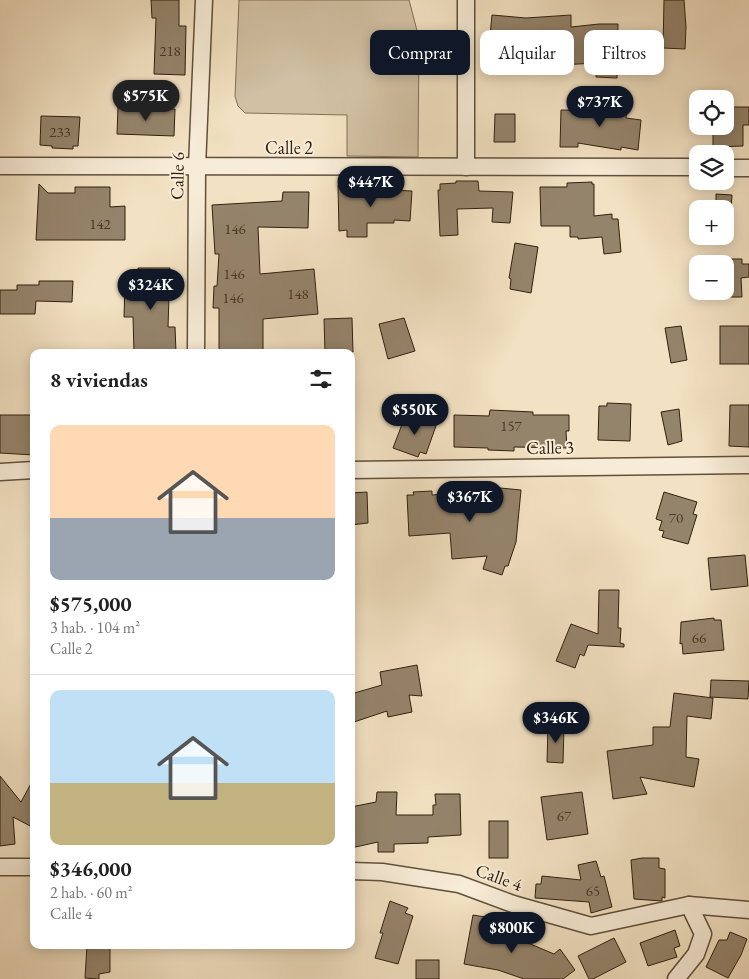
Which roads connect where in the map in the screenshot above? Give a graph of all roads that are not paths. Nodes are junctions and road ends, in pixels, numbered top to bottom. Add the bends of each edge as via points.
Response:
1 (204, 0) edge
2 (466, 0) edge
3 (0, 166) edge
4 (197, 167) junction
5 (466, 167) junction
6 (689, 168) edge
7 (734, 168) edge
8 (749, 168) edge
9 (196, 349) edge
10 (749, 465) edge
11 (30, 470) edge
12 (355, 470) edge
13 (0, 472) edge
14 (0, 867) edge
15 (30, 867) edge
16 (355, 871) edge
17 (689, 905) junction
18 (749, 910) edge
19 (676, 979) edge

1 - 4 street, Calle 6
2 - 5 street
3 - 4 street, Calle 2
4 - 5 street, Calle 2
4 - 9 street, Calle 6
5 - 6 street, Calle 2
7 - 8 street
10 - 12 street, Calle 3
11 - 13 street
14 - 15 street
16 - 17 street, Calle 4 via 459,884 513,904 591,926
17 - 18 street, Calle 4
17 - 19 street via 703,934 696,954

